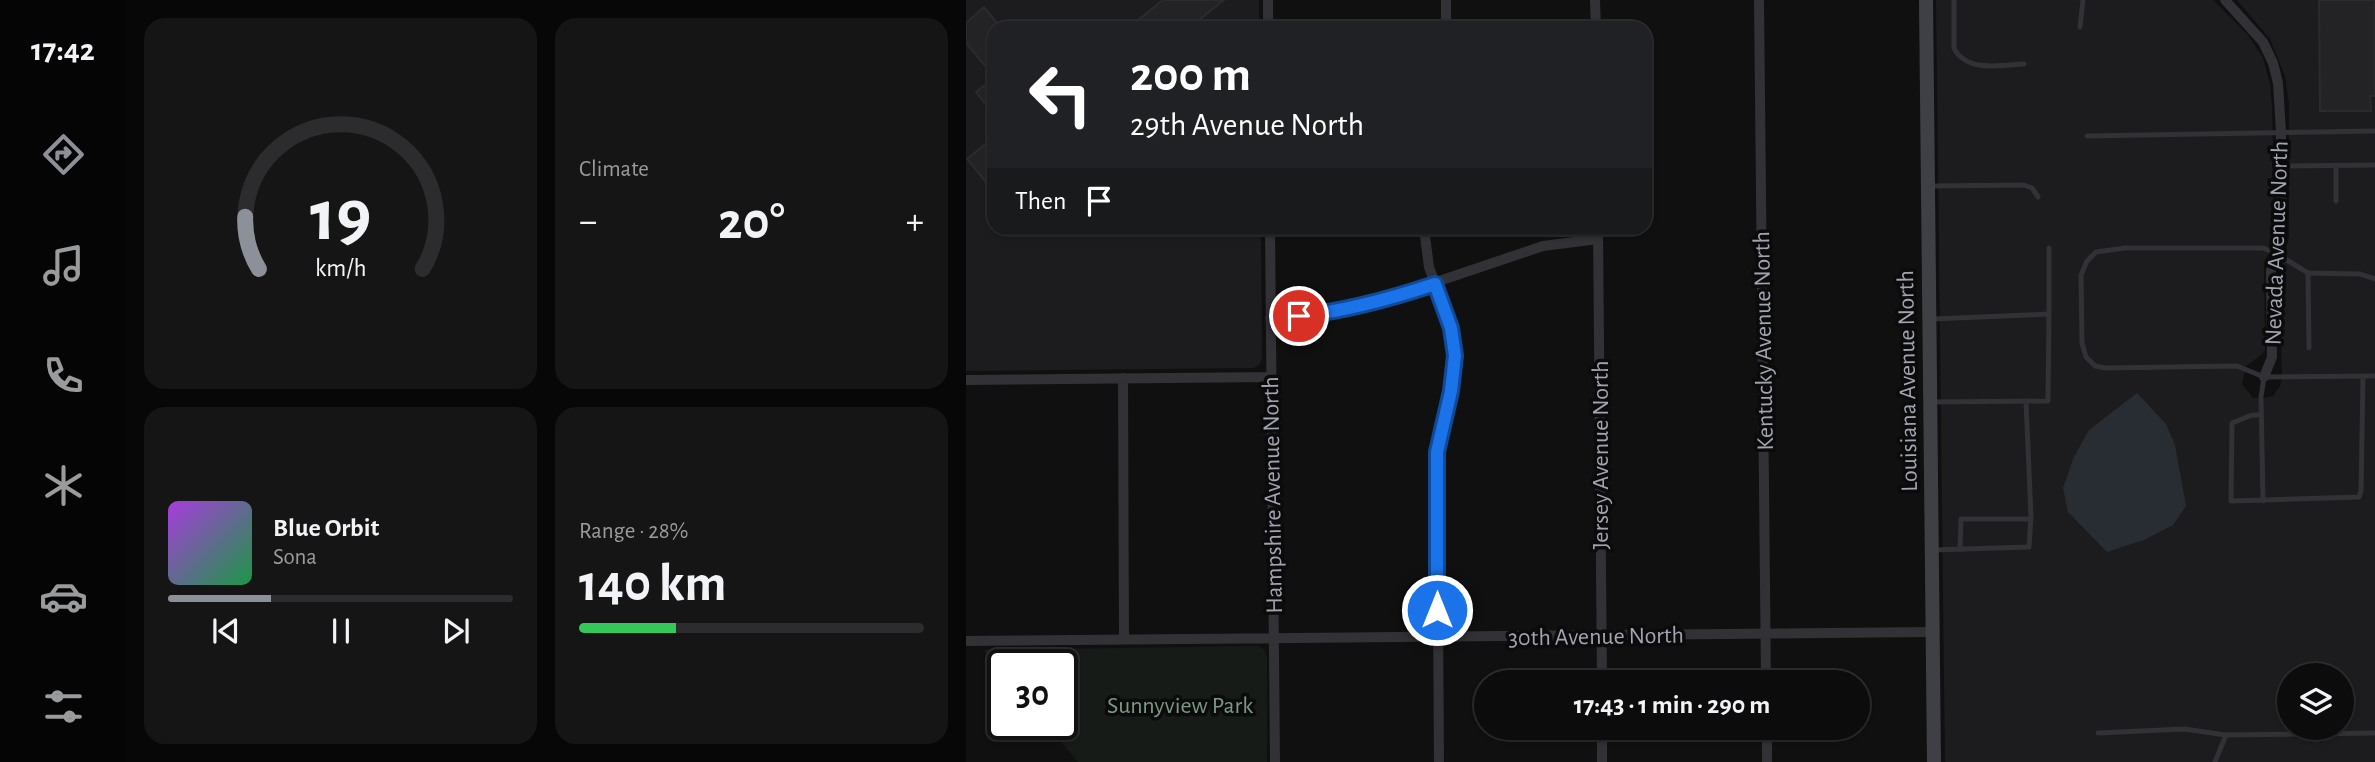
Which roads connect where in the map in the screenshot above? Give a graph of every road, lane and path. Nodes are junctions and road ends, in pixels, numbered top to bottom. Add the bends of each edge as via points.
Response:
1 (1268, 0) edge
2 (1446, 0) edge
3 (1595, 0) edge
4 (1759, 0) edge
5 (1926, 0) edge
6 (1954, 0) edge
7 (2083, 0) edge
8 (2225, 0) edge
9 (1268, 21) edge
10 (1446, 21) edge
11 (1596, 21) edge
12 (2080, 27) dead end
13 (2024, 64) dead end
14 (2375, 131) edge
15 (2281, 132) junction
16 (2087, 136) dead end
17 (2375, 165) edge
18 (2281, 166) junction
19 (2336, 166) junction
20 (1928, 186) junction
21 (2038, 197) dead end
22 (2336, 201) dead end
23 (1270, 235) edge
24 (1425, 235) edge
25 (1598, 235) edge
26 (1598, 239) junction
27 (2049, 248) dead end
28 (2277, 254) junction
29 (2308, 273) junction
30 (2375, 279) edge
31 (1435, 284) junction
32 (2049, 314) junction
33 (1270, 318) junction
34 (1929, 319) junction
35 (2309, 348) dead end
36 (2363, 376) junction
37 (2375, 376) edge
38 (1271, 377) junction
39 (2264, 377) junction
40 (1123, 378) junction
41 (966, 380) edge
42 (1930, 402) junction
43 (2026, 402) junction
44 (2261, 415) junction
45 (2263, 501) junction
46 (2031, 519) junction
47 (1932, 550) junction
48 (1961, 550) junction
49 (1932, 632) junction
50 (1766, 634) junction
51 (1602, 635) junction
52 (1437, 637) junction
53 (1274, 638) junction
54 (1124, 640) junction
55 (966, 641) edge
56 (1602, 670) edge
57 (1766, 670) edge
58 (2098, 733) dead end
59 (2375, 733) edge
60 (2226, 735) junction
61 (1602, 740) edge
62 (1767, 740) edge
63 (1275, 762) edge
64 (1439, 762) edge
65 (1602, 762) edge
66 (1767, 762) edge
67 (1934, 762) edge
68 (2215, 762) edge

1 - 9 street
2 - 10 street
3 - 11 street
4 - 50 street, Kentucky Avenue North
5 - 20 street, Louisiana Avenue North
6 - 13 lane via 1957,54 1978,65
7 - 12 lane
8 - 15 street, Nevada Avenue North via 2263,42 2273,63
14 - 15 lane
15 - 16 lane
15 - 18 street, Nevada Avenue North
17 - 19 lane
18 - 19 lane
18 - 28 street, Nevada Avenue North
19 - 22 lane
20 - 21 lane via 2024,186
20 - 34 street, Louisiana Avenue North
23 - 33 street, Hampshire Avenue North
24 - 31 street
25 - 26 street, Jersey Avenue North
26 - 31 street via 1543,246
26 - 51 street, Jersey Avenue North
27 - 32 lane
28 - 29 lane
28 - 39 street, Nevada Avenue North via 2271,271 2272,358
28 - 39 lane via 2263,248 2125,248 2096,252 2081,275 2082,343 2095,366 2237,366
29 - 30 lane via 2360,274
29 - 35 lane
31 - 33 street via 1343,311
31 - 52 street via 1451,328 1455,356 1437,452
32 - 34 lane
32 - 43 lane via 2048,401
33 - 38 street, Hampshire Avenue North
34 - 42 street, Louisiana Avenue North
36 - 37 lane
36 - 39 lane
36 - 45 lane via 2359,497
38 - 40 street
38 - 53 street, Hampshire Avenue North
39 - 44 lane
40 - 41 street
40 - 54 street
42 - 43 lane
42 - 47 street, Louisiana Avenue North
43 - 46 lane
44 - 45 lane
44 - 45 lane via 2232,422 2231,500
46 - 48 lane via 2027,549
46 - 48 lane via 1961,519
47 - 48 lane
47 - 49 street, Louisiana Avenue North
49 - 50 street, 30th Avenue North
49 - 67 street, Louisiana Avenue North
50 - 51 street, 30th Avenue North
50 - 57 street, Kentucky Avenue North
51 - 52 street, 30th Avenue North
51 - 56 street, Jersey Avenue North
52 - 53 street, 30th Avenue North
52 - 64 street
53 - 54 street, 30th Avenue North
53 - 63 street, Hampshire Avenue North
54 - 55 street, 30th Avenue North
58 - 60 lane via 2184,729
59 - 60 lane
60 - 68 lane
61 - 65 street
62 - 66 street

